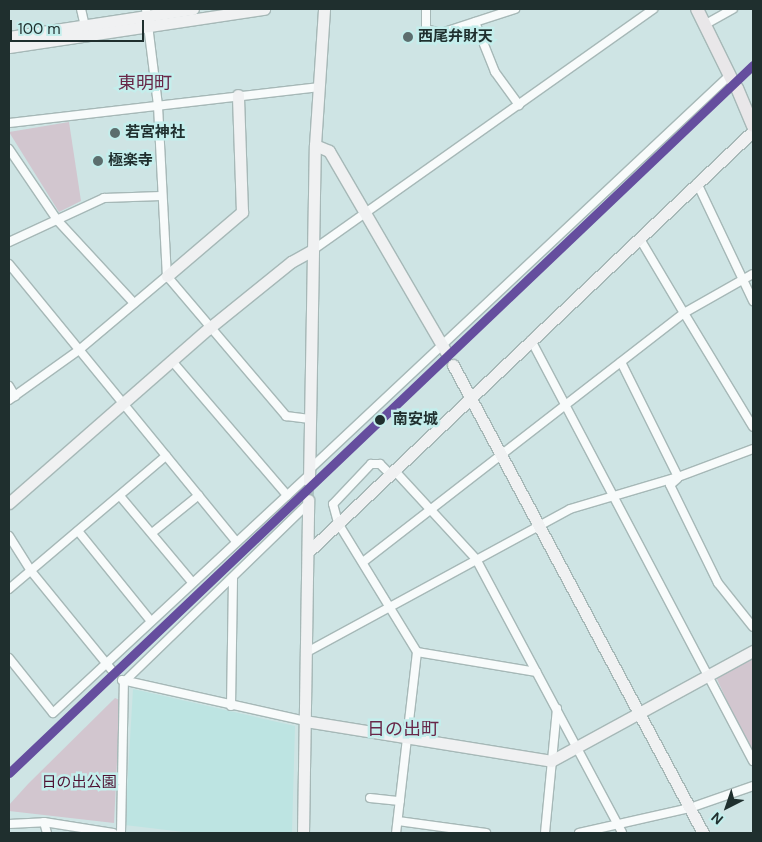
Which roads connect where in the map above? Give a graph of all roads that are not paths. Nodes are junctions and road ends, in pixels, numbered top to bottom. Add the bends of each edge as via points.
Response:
1 (80, 9) edge
2 (193, 9) edge
3 (264, 9) edge
4 (324, 9) edge
5 (426, 9) edge
6 (515, 9) edge
7 (653, 9) edge
8 (697, 9) edge
9 (733, 9) edge
10 (148, 17) edge
11 (475, 22) junction
12 (704, 25) junction
13 (85, 26) junction
14 (9, 37) edge
15 (9, 47) edge
16 (733, 81) junction
17 (318, 87) junction
18 (238, 95) junction
19 (519, 105) junction
20 (158, 106) junction
21 (9, 123) edge
22 (753, 126) edge
23 (753, 131) edge
24 (316, 144) junction
25 (9, 149) edge
26 (697, 183) junction
27 (161, 196) junction
28 (366, 212) junction
29 (58, 221) junction
30 (640, 239) junction
31 (9, 242) edge
32 (313, 250) junction
33 (9, 264) edge
34 (753, 274) edge
35 (167, 276) junction
36 (742, 280) junction
37 (753, 301) edge
38 (134, 303) junction
39 (684, 313) junction
40 (208, 330) junction
41 (531, 340) junction
42 (444, 349) junction
43 (79, 350) junction
44 (172, 361) junction
45 (621, 362) junction
46 (453, 364) dead end
47 (9, 386) edge
48 (470, 396) junction
49 (12, 398) edge
50 (124, 402) junction
51 (564, 406) junction
52 (310, 419) junction
53 (753, 427) edge
54 (752, 452) edge
55 (504, 453) junction
56 (166, 456) junction
57 (392, 472) junction
58 (310, 475) junction
59 (678, 477) junction
60 (199, 495) junction
61 (288, 495) junction
62 (613, 495) junction
63 (120, 496) junction
64 (308, 502) joint
65 (9, 503) edge
66 (432, 510) junction
67 (338, 523) junction
68 (540, 524) junction
69 (78, 531) junction
70 (152, 534) junction
71 (9, 536) edge
72 (236, 541) junction
73 (308, 552) junction
74 (476, 558) junction
75 (363, 562) junction
76 (31, 571) junction
77 (233, 578) junction
78 (192, 582) junction
79 (9, 589) edge
80 (390, 607) junction
81 (151, 621) junction
82 (753, 627) edge
83 (753, 651) edge
84 (307, 652) junction
85 (418, 652) junction
86 (9, 658) edge
87 (109, 666) junction
88 (536, 672) junction
89 (708, 676) junction
90 (122, 680) junction
91 (231, 706) junction
92 (557, 709) junction
93 (640, 713) junction
94 (305, 721) junction
95 (407, 738) junction
96 (578, 748) junction
97 (753, 761) edge
98 (551, 762) junction
99 (753, 786) edge
100 (370, 798) dead end
101 (400, 801) junction
102 (690, 808) junction
103 (398, 821) junction
104 (44, 822) junction
105 (9, 824) edge
106 (617, 824) junction
107 (47, 833) edge
108 (113, 833) edge
109 (121, 833) edge
110 (303, 833) edge
111 (396, 833) edge
112 (486, 833) edge
113 (545, 833) edge
114 (579, 833) edge
115 (622, 833) edge
116 (703, 833) edge

1 - 13 street
2 - 10 street
3 - 10 street
4 - 17 street
5 - 11 street via 426,29 441,33
6 - 11 street
7 - 19 street
8 - 12 main road
9 - 12 street
10 - 13 street
10 - 15 street
10 - 20 street
11 - 19 street via 495,72
12 - 16 main road
13 - 14 street
16 - 22 main road
16 - 42 street
17 - 18 street
17 - 24 street
18 - 20 street
18 - 35 street via 242,212
19 - 28 street
20 - 21 street
20 - 27 street
23 - 26 street
24 - 28 street via 329,151
24 - 32 street
25 - 29 street
26 - 30 street
26 - 36 street
27 - 29 street via 104,198
27 - 35 street
28 - 32 street
28 - 42 street
29 - 31 street
29 - 38 street
30 - 39 street
30 - 41 street
32 - 40 street via 291,262
32 - 52 street
33 - 43 street
34 - 36 street
35 - 38 street
35 - 40 street
36 - 37 street
36 - 39 street
38 - 43 street
39 - 45 street
39 - 53 street
40 - 44 street
40 - 52 street via 286,416
41 - 48 street
41 - 51 street
42 - 58 street
43 - 49 street
43 - 50 street
44 - 50 street
44 - 61 street
45 - 51 street
45 - 59 street
46 - 48 street
47 - 49 street
48 - 55 street
48 - 57 street
50 - 56 street
50 - 65 street
51 - 55 street
51 - 62 street
52 - 58 street
54 - 59 street
55 - 66 street
55 - 68 street
56 - 60 street
56 - 63 street
57 - 66 street
57 - 67 street
57 - 67 street via 380,464 371,464 334,500
58 - 61 street
59 - 62 street
59 - 82 street via 670,485 718,583
60 - 70 street
60 - 72 street
61 - 72 street
62 - 68 street
62 - 89 street
63 - 69 street
63 - 70 street
64 - 73 street
64 - 77 street
66 - 74 street
66 - 75 street
67 - 73 street
67 - 75 street
68 - 74 street
68 - 93 street
69 - 76 street
69 - 81 street
70 - 78 street
71 - 76 street
72 - 78 street
73 - 84 street
74 - 80 street
74 - 88 street
75 - 80 street
76 - 79 street
76 - 87 street
77 - 90 street
77 - 91 street
78 - 81 street
80 - 84 street
80 - 85 street
81 - 87 street
83 - 89 street
84 - 94 street
85 - 88 street
85 - 95 street
86 - 87 street via 53,713
88 - 92 street
89 - 93 street
89 - 97 street
90 - 91 street
90 - 109 street
91 - 94 street
92 - 96 street
92 - 98 street
93 - 96 street
93 - 102 street
94 - 95 street
94 - 110 street
95 - 98 street
95 - 101 street
96 - 98 street
96 - 106 street
98 - 113 street
99 - 102 street
100 - 101 street
101 - 103 street
102 - 106 street
102 - 116 street
103 - 111 street
103 - 112 street
104 - 105 street
104 - 107 street
104 - 108 street
106 - 114 street
106 - 115 street

